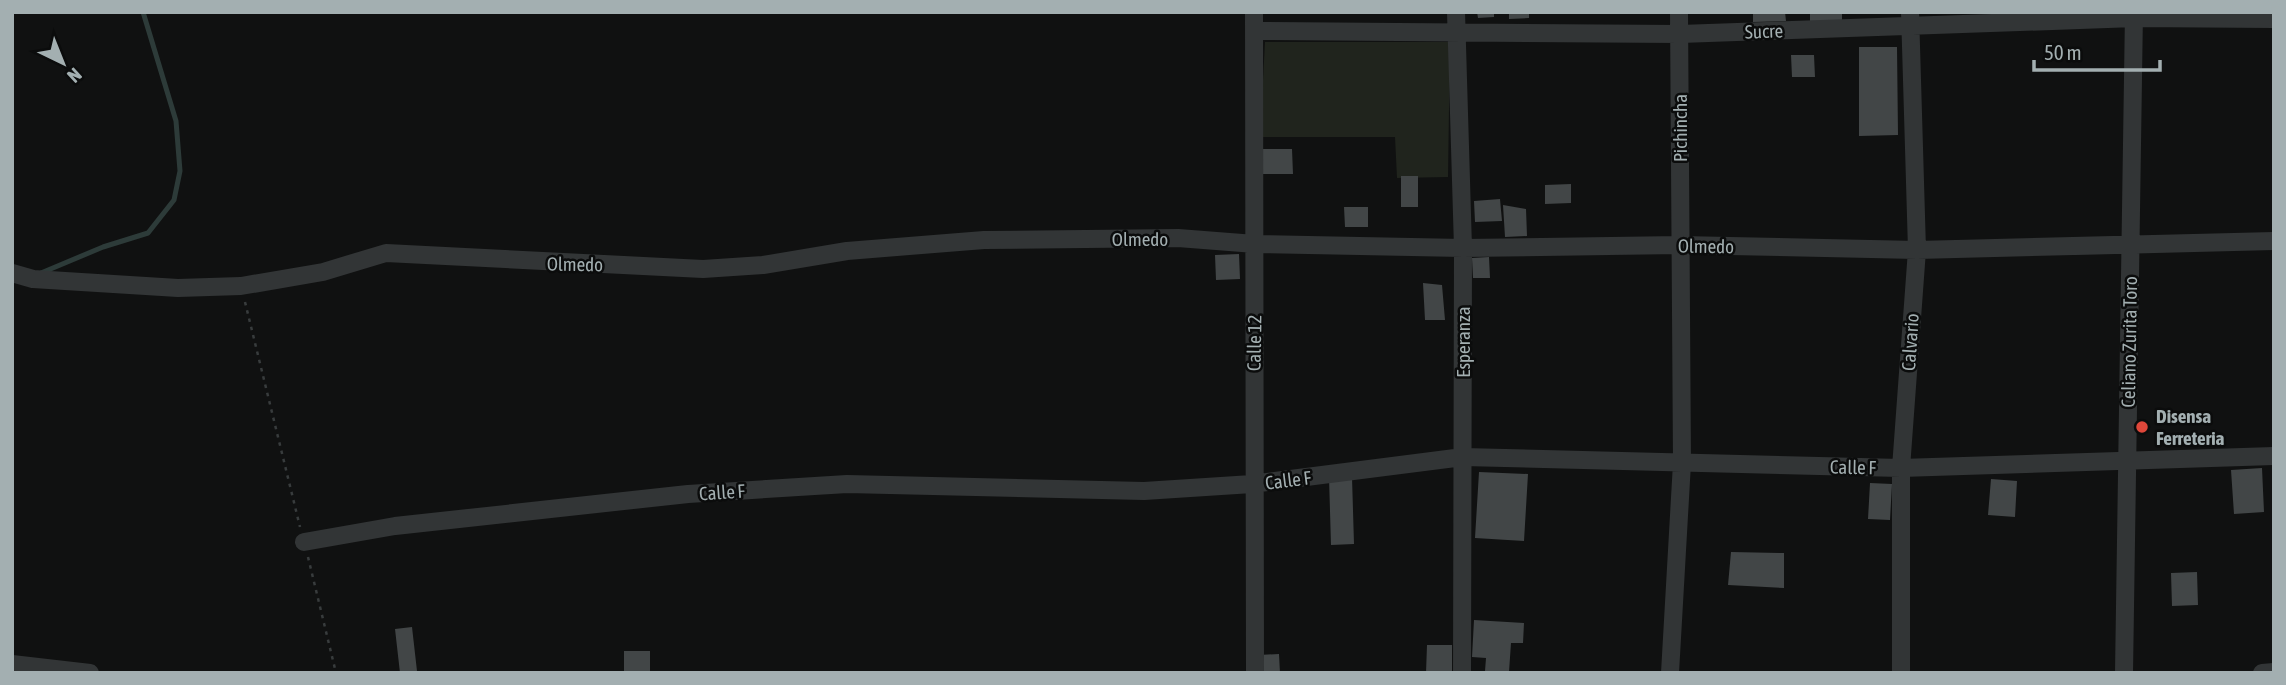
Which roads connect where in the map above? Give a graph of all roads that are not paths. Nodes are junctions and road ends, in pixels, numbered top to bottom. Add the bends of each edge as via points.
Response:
1 (1456, 12) edge
2 (1679, 12) edge
3 (2134, 15) edge
4 (1910, 19) edge
5 (2274, 19) edge
6 (1254, 21) edge
7 (1456, 32) junction
8 (1680, 34) junction
9 (2274, 242) edge
10 (1255, 244) junction
11 (1680, 245) junction
12 (2131, 245) junction
13 (1463, 248) junction
14 (1917, 250) junction
15 (12, 273) edge
16 (2274, 456) edge
17 (1463, 457) junction
18 (1682, 463) junction
19 (2127, 463) junction
20 (1901, 468) junction
21 (1252, 484) junction
22 (304, 542) road end
23 (12, 664) edge
24 (2274, 671) edge
25 (90, 673) edge
26 (1255, 673) edge
27 (1462, 673) edge
28 (1670, 673) edge
29 (1901, 673) edge
30 (2124, 673) edge
31 (2262, 673) edge

1 - 7 street, Esperanza
2 - 8 street, Pichincha
3 - 4 street, Sucre
3 - 5 street, Sucre
3 - 12 street, Celiano Zurita Toro
4 - 8 street, Sucre
4 - 14 street, Calvario
6 - 7 street, Sucre
6 - 10 street, Calle 12
7 - 8 street, Sucre
7 - 13 street, Esperanza
8 - 11 street, Pichincha
9 - 12 street, Olmedo
10 - 13 street, Olmedo
10 - 15 street, Olmedo via 1178,238 984,240 703,269 387,253 323,272 241,286 178,288 33,279
10 - 21 street, Calle 12
11 - 13 street, Olmedo
11 - 14 street, Olmedo
11 - 18 street, Pichincha
12 - 14 street, Olmedo
12 - 19 street, Celiano Zurita Toro
13 - 17 street, Esperanza
14 - 20 street, Calvario
16 - 19 street, Calle F
17 - 18 street, Calle F
17 - 21 street, Calle F
17 - 27 street, Esperanza
18 - 20 street, Calle F
18 - 28 street, Pichincha
19 - 20 street, Calle F
19 - 30 street, Celiano Zurita Toro
20 - 29 street, Calvario
21 - 22 street, Calle F via 1144,491 847,484 688,494 396,526
21 - 26 street, Calle 12
23 - 25 street
24 - 31 street

